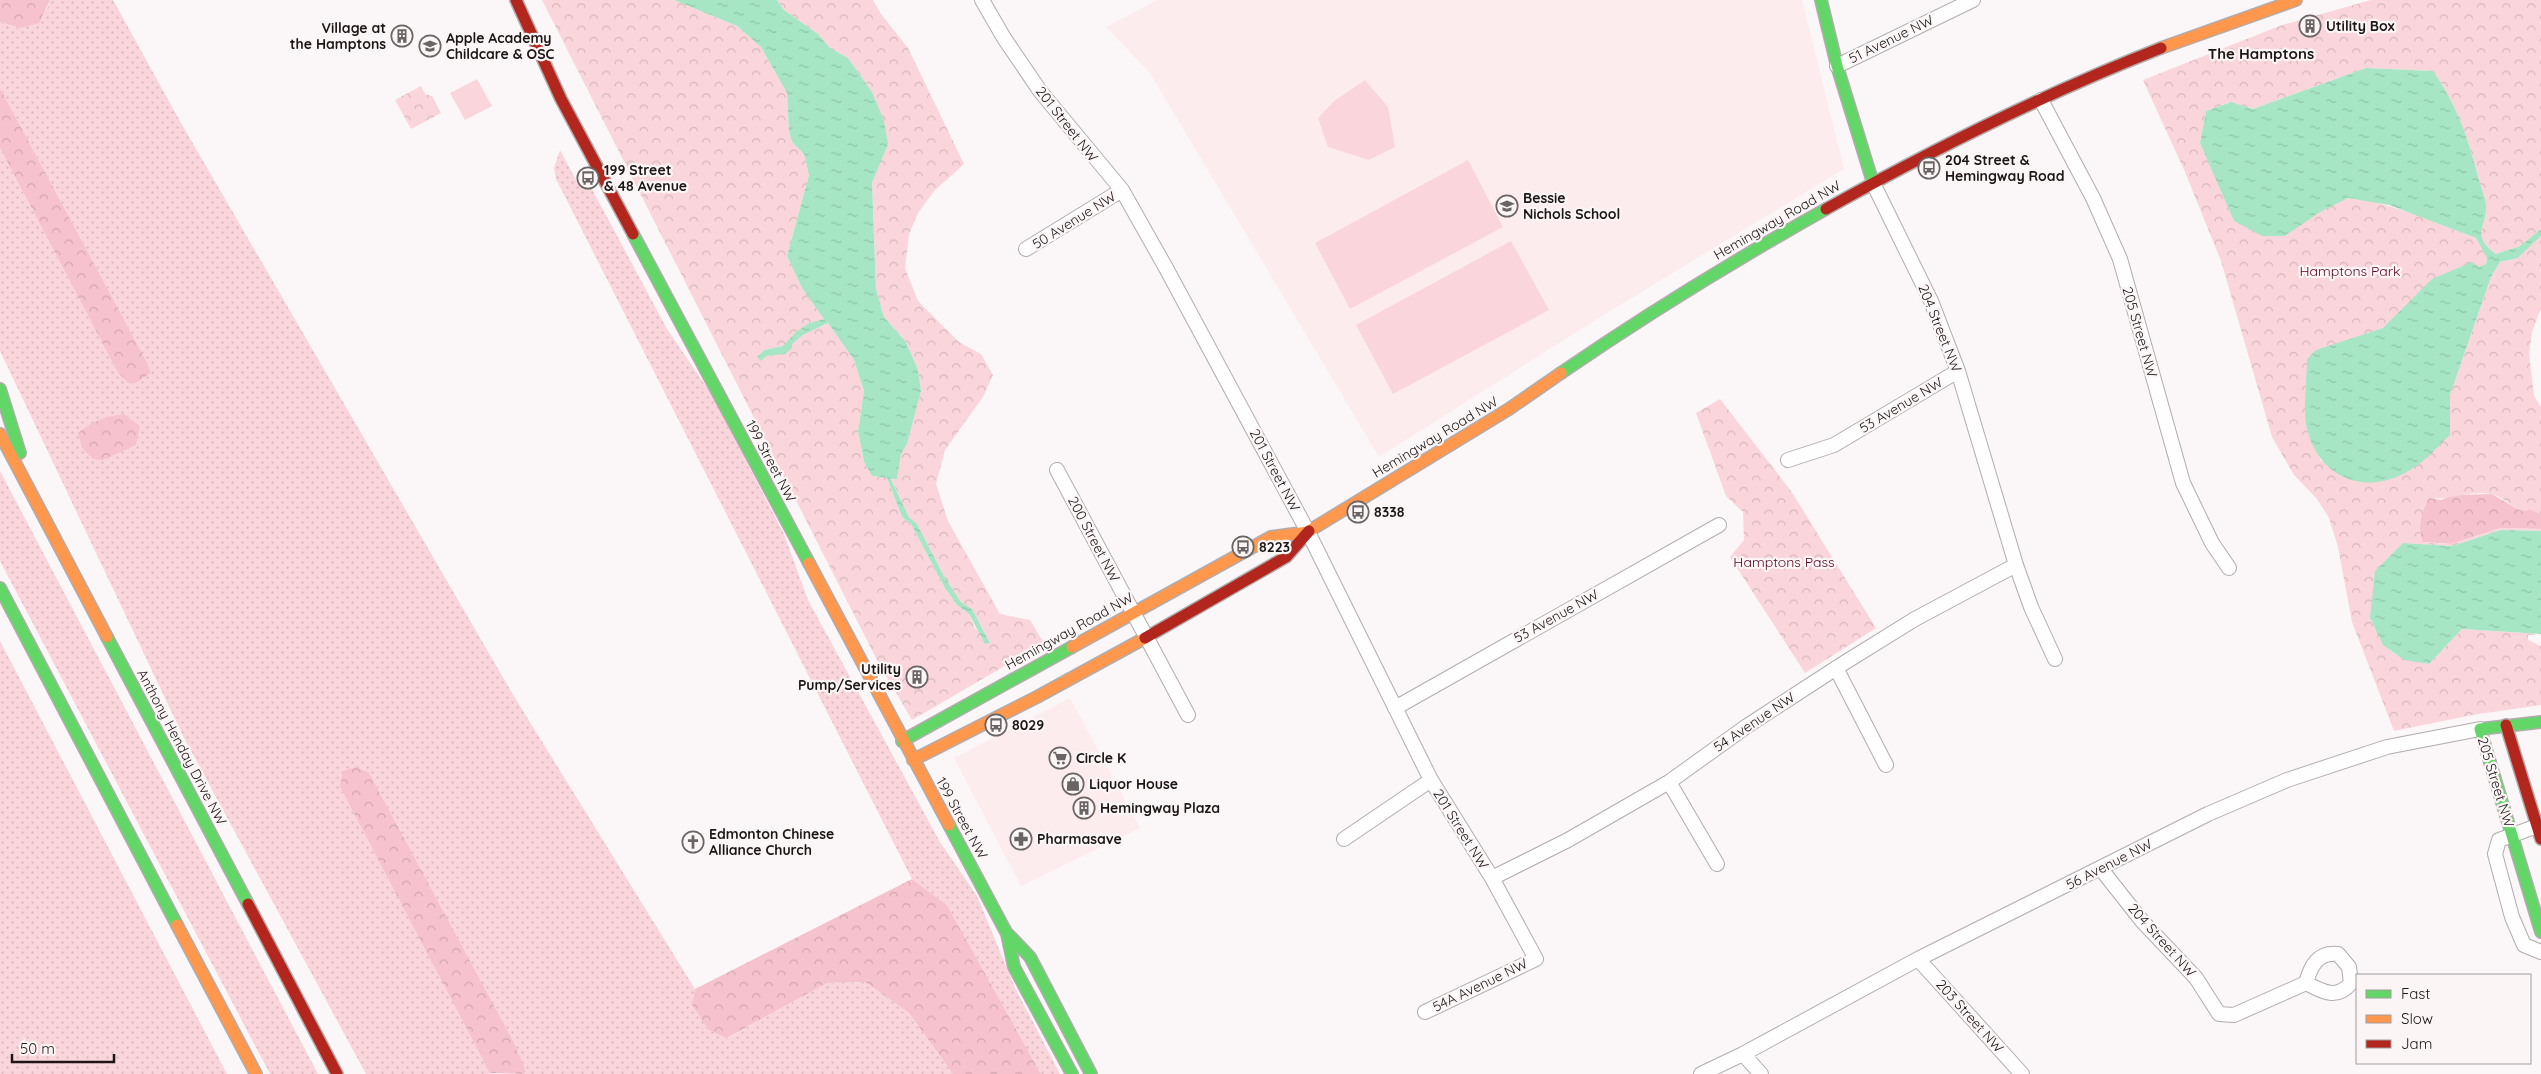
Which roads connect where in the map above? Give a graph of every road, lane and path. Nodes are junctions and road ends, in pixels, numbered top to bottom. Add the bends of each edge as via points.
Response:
1 (516, 0) edge
2 (982, 0) edge
3 (1821, 0) edge
4 (1972, 0) edge
5 (2293, 0) edge
6 (1837, 66) junction
7 (2041, 100) junction
8 (1873, 183) junction
9 (1122, 190) junction
10 (1026, 249) dead end
11 (1958, 370) junction
12 (0, 389) edge
13 (0, 434) edge
14 (1788, 460) dead end
15 (1057, 470) dead end
16 (35, 502) junction
17 (1718, 525) dead end
18 (1308, 532) junction
19 (2016, 564) junction
20 (2229, 568) dead end
21 (0, 588) edge
22 (1134, 613) junction
23 (1146, 637) junction
24 (2054, 659) dead end
25 (1836, 668) junction
26 (1395, 708) junction
27 (1188, 715) dead end
28 (2541, 722) edge
29 (2506, 725) junction
30 (2480, 729) junction
31 (902, 741) junction
32 (913, 760) junction
33 (1886, 765) dead end
34 (1431, 780) junction
35 (1669, 782) junction
36 (2540, 831) edge
37 (2512, 835) junction
38 (1344, 839) dead end
39 (1717, 864) dead end
40 (2101, 868) junction
41 (1492, 878) junction
42 (1006, 932) junction
43 (2541, 932) edge
44 (2541, 952) edge
45 (1536, 959) joint
46 (1918, 959) junction
47 (2306, 983) dead end
48 (1425, 1012) dead end
49 (1743, 1054) junction
50 (256, 1074) edge
51 (337, 1074) edge
52 (1072, 1074) edge
53 (1091, 1074) edge
54 (1701, 1074) edge
55 (1761, 1074) edge
56 (2022, 1074) edge

1 - 31 main road, 199 Street NW via 561,99
2 - 9 street, 201 Street NW via 1040,91
3 - 6 main road, 204 Street NW
4 - 6 street, 51 Avenue NW
5 - 7 main road, Hemingway Road NW via 2159,48
6 - 8 main road, 204 Street NW
7 - 8 main road, Hemingway Road NW
7 - 20 street, 205 Street NW via 2120,259 2183,483 2212,543
8 - 11 street, 204 Street NW via 1931,301
8 - 18 main road, Hemingway Road NW via 1754,250 1630,326 1509,409
9 - 10 street, 50 Avenue NW
9 - 18 street, 201 Street NW
11 - 14 street, 53 Avenue NW via 1834,445
11 - 19 street, 204 Street NW
12 - 16 main road
13 - 16 main road, Anthony Henday Drive NW
15 - 22 street, 200 Street NW
16 - 51 main road, Anthony Henday Drive NW
17 - 26 street, 53 Avenue NW
18 - 22 main road, Hemingway Road NW via 1271,537
18 - 23 main road, Hemingway Road NW via 1286,557
18 - 26 street, 201 Street NW
19 - 24 street, 204 Street NW
19 - 25 street, 54 Avenue NW via 1914,619
21 - 50 main road
22 - 23 street, 200 Street NW
22 - 31 main road, Hemingway Road NW
23 - 27 street, 200 Street NW
23 - 32 main road, Hemingway Road NW
25 - 33 street
25 - 35 street, 54 Avenue NW
26 - 34 street, 201 Street NW
28 - 29 main road, 56 Avenue NW
29 - 30 main road, 56 Avenue NW
29 - 36 main road, 205 Street NW
30 - 37 main road, 205 Street NW
30 - 40 street, 56 Avenue NW via 2386,748 2287,780 2208,814
31 - 32 main road, 199 Street NW
32 - 42 main road, 199 Street NW
34 - 38 street
34 - 41 street, 201 Street NW
35 - 39 street
35 - 41 street, 54 Avenue NW via 1568,840
36 - 37 street, 205 Street NW
37 - 43 main road, 205 Street NW
37 - 44 street, 205 Street NW via 2499,840 2495,854 2512,917 2524,945
40 - 46 street, 56 Avenue NW
40 - 47 street, 204 Street NW via 2142,921 2196,978 2219,1014 2234,1015
41 - 45 street, 201 Street NW
42 - 52 main road, 199 Street NW via 1014,967
42 - 53 main road, 199 Street NW via 1030,957
45 - 48 street, 54A Avenue NW
46 - 49 street, 56 Avenue NW
46 - 56 street, 203 Street NW
49 - 54 street, 56 Avenue NW
49 - 55 street

